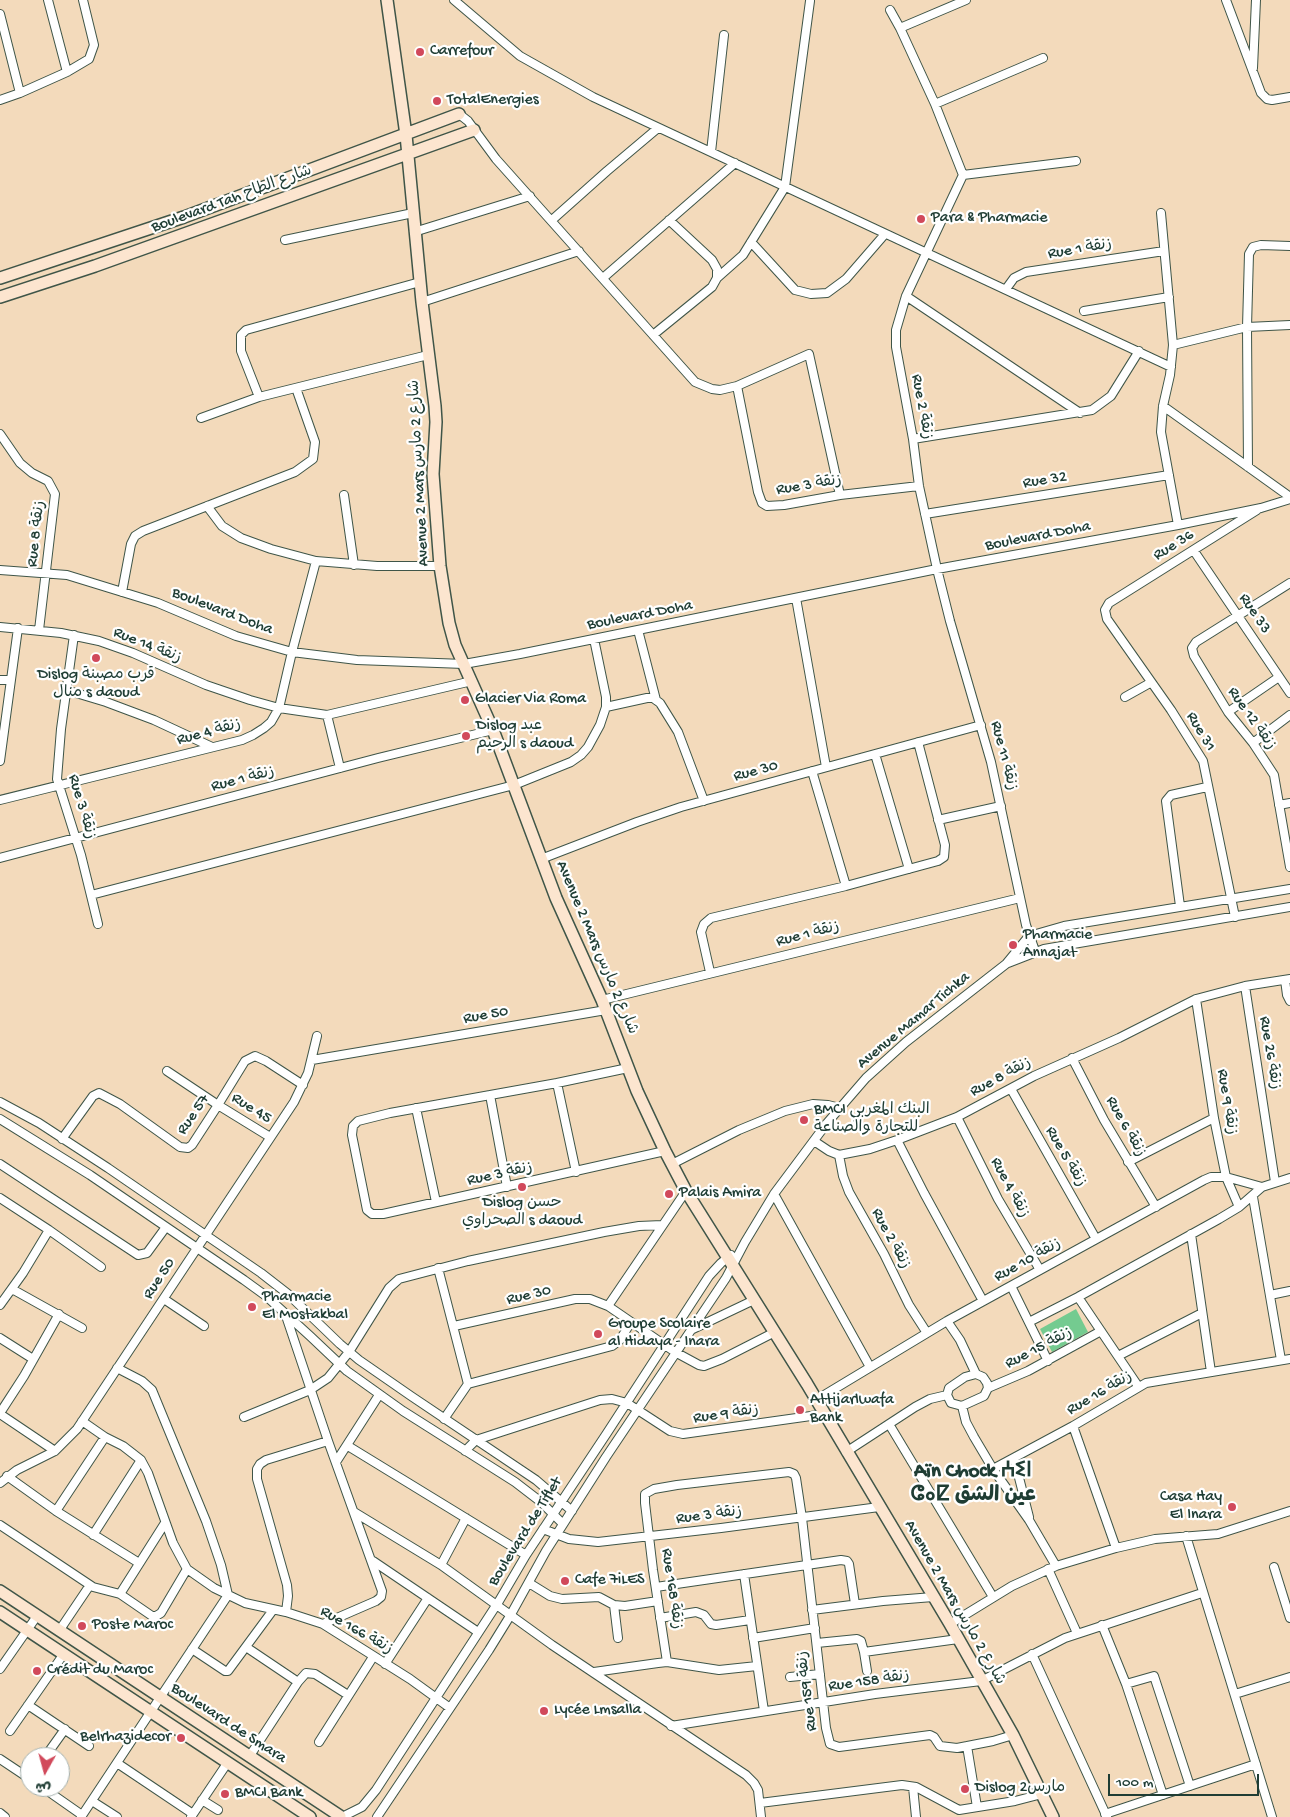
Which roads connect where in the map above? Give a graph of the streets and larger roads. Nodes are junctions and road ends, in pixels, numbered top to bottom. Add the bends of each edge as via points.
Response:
1 (48, 0) edge
2 (83, 0) edge
3 (387, 0) edge
4 (454, 0) edge
5 (966, 0) edge
6 (1226, 0) edge
7 (1256, 0) edge
8 (810, 1) edge
9 (890, 10) dead end
10 (0, 14) edge
11 (900, 28) junction
12 (724, 34) dead end
13 (1043, 58) dead end
14 (67, 72) junction
15 (1253, 72) junction
16 (20, 93) junction
17 (1290, 97) edge
18 (0, 100) edge
19 (934, 104) junction
20 (459, 114) joint
21 (658, 128) junction
22 (474, 130) junction
23 (406, 135) junction
24 (711, 152) junction
25 (407, 154) junction
26 (1076, 161) dead end
27 (736, 163) junction
28 (963, 175) junction
29 (785, 187) junction
30 (530, 196) junction
31 (413, 213) junction
32 (1161, 214) dead end
33 (552, 220) junction
34 (669, 220) junction
35 (414, 232) junction
36 (885, 234) junction
37 (285, 240) dead end
38 (751, 242) junction
39 (1290, 246) edge
40 (579, 251) junction
41 (1164, 251) junction
42 (927, 253) junction
43 (0, 278) edge
44 (603, 278) junction
45 (717, 278) junction
46 (420, 282) junction
47 (1006, 288) junction
48 (906, 296) junction
49 (1169, 296) junction
50 (0, 297) edge
51 (422, 302) junction
52 (1084, 311) dead end
53 (1290, 325) edge
54 (1247, 327) junction
55 (653, 335) junction
56 (1173, 345) junction
57 (1139, 351) junction
58 (428, 355) junction
59 (1171, 366) junction
60 (737, 386) junction
61 (296, 388) junction
62 (259, 397) junction
63 (1163, 406) junction
64 (1080, 413) junction
65 (201, 418) dead end
66 (0, 434) edge
67 (913, 439) junction
68 (1248, 466) junction
69 (1169, 475) junction
70 (919, 486) junction
71 (344, 495) dead end
72 (840, 495) junction
73 (1290, 498) edge
74 (207, 506) junction
75 (1260, 508) junction
76 (925, 514) junction
77 (1178, 525) junction
78 (1194, 551) junction
79 (316, 561) junction
80 (354, 565) junction
81 (440, 566) junction
82 (0, 570) edge
83 (937, 570) junction
84 (46, 573) junction
85 (1290, 583) edge
86 (122, 592) junction
87 (796, 598) junction
88 (1104, 610) joint
89 (1238, 614) junction
90 (0, 627) edge
91 (18, 628) junction
92 (40, 630) junction
93 (638, 630) junction
94 (74, 635) junction
95 (594, 639) junction
96 (292, 652) junction
97 (464, 664) junction
98 (1279, 677) junction
99 (0, 680) edge
100 (12, 680) junction
101 (472, 681) junction
102 (1150, 683) junction
103 (66, 690) junction
104 (1290, 693) edge
105 (1125, 697) dead end
106 (656, 700) junction
107 (606, 707) junction
108 (279, 708) junction
109 (1228, 712) junction
110 (327, 715) junction
111 (1290, 715) edge
112 (981, 725) junction
113 (492, 730) junction
114 (2, 734) edge
115 (918, 742) junction
116 (1253, 743) junction
117 (212, 747) junction
118 (875, 754) junction
119 (0, 761) edge
120 (826, 767) junction
121 (340, 768) junction
122 (812, 771) junction
123 (516, 784) junction
124 (59, 786) junction
125 (1207, 786) junction
126 (0, 800) edge
127 (704, 801) junction
128 (1290, 802) edge
129 (1279, 805) junction
130 (1001, 806) junction
131 (938, 820) junction
132 (1286, 822) edge
133 (76, 839) junction
134 (0, 858) edge
135 (541, 859) junction
136 (1290, 867) edge
137 (909, 869) junction
138 (846, 886) junction
139 (1290, 889) edge
140 (91, 895) junction
141 (1020, 898) junction
142 (1232, 899) junction
143 (1180, 906) junction
144 (1290, 907) edge
145 (1235, 917) junction
146 (98, 924) dead end
147 (1029, 936) junction
148 (1035, 951) junction
149 (1006, 964) junction
150 (710, 972) junction
151 (1288, 979) edge
152 (1245, 986) junction
153 (1196, 999) junction
154 (1290, 1001) edge
155 (604, 1005) junction
156 (317, 1036) dead end
157 (1072, 1058) junction
158 (312, 1060) junction
159 (628, 1068) junction
160 (168, 1071) dead end
161 (557, 1083) junction
162 (303, 1085) junction
163 (1011, 1088) junction
164 (490, 1095) junction
165 (0, 1102) edge
166 (218, 1105) junction
167 (416, 1108) junction
168 (840, 1108) junction
169 (957, 1117) junction
170 (1214, 1118) junction
171 (0, 1119) edge
172 (270, 1137) junction
173 (62, 1138) junction
174 (898, 1140) junction
175 (814, 1141) junction
176 (665, 1152) junction
177 (839, 1155) junction
178 (1128, 1162) junction
179 (672, 1164) junction
180 (1, 1167) edge
181 (576, 1172) junction
182 (1226, 1177) junction
183 (1290, 1178) edge
184 (1275, 1182) junction
185 (507, 1186) junction
186 (1262, 1188) junction
187 (686, 1191) junction
188 (774, 1194) junction
189 (1253, 1197) junction
190 (2, 1199) edge
191 (436, 1202) junction
192 (1156, 1207) junction
193 (0, 1208) edge
194 (1239, 1208) junction
195 (662, 1225) junction
196 (166, 1227) junction
197 (50, 1230) junction
198 (206, 1234) junction
199 (1191, 1234) junction
200 (1096, 1239) junction
201 (197, 1248) junction
202 (730, 1261) junction
203 (101, 1266) dead end
204 (438, 1268) junction
205 (1040, 1270) junction
206 (1011, 1286) junction
207 (12, 1289) junction
208 (1290, 1291) edge
209 (1270, 1295) junction
210 (1078, 1297) junction
211 (164, 1299) junction
212 (754, 1300) junction
213 (983, 1301) junction
214 (0, 1305) edge
215 (608, 1306) junction
216 (1202, 1313) junction
217 (59, 1314) junction
218 (286, 1314) junction
219 (947, 1321) junction
220 (631, 1322) junction
221 (1029, 1322) junction
222 (204, 1326) dead end
223 (454, 1326) junction
224 (82, 1328) dead end
225 (689, 1331) junction
226 (1102, 1331) junction
227 (926, 1332) junction
228 (774, 1333) junction
229 (0, 1338) edge
230 (664, 1345) junction
231 (349, 1352) junction
232 (675, 1352) junction
233 (1118, 1356) junction
234 (33, 1359) junction
235 (1290, 1359) edge
236 (1281, 1360) junction
237 (1048, 1361) junction
238 (339, 1365) junction
239 (870, 1367) junction
240 (117, 1368) junction
241 (1211, 1372) junction
242 (976, 1374) junction
243 (468, 1384) junction
244 (1138, 1386) junction
245 (988, 1388) junction
246 (310, 1390) junction
247 (379, 1395) junction
248 (947, 1395) junction
249 (816, 1400) junction
250 (626, 1403) junction
251 (962, 1406) junction
252 (637, 1410) junction
253 (0, 1414) edge
254 (825, 1414) junction
255 (244, 1417) dead end
256 (444, 1419) junction
257 (82, 1422) junction
258 (890, 1424) junction
259 (1073, 1426) junction
260 (105, 1437) junction
261 (476, 1440) junction
262 (328, 1441) junction
263 (348, 1446) junction
264 (55, 1451) junction
265 (466, 1451) junction
266 (846, 1452) junction
267 (1014, 1458) junction
268 (141, 1460) junction
269 (336, 1462) junction
270 (993, 1469) junction
271 (794, 1474) joint
272 (6, 1476) junction
273 (0, 1483) edge
274 (561, 1501) junction
275 (879, 1507) junction
276 (56, 1511) junction
277 (572, 1511) junction
278 (1290, 1511) edge
279 (354, 1512) junction
280 (553, 1514) junction
281 (466, 1518) junction
282 (802, 1518) junction
283 (1029, 1520) junction
284 (165, 1523) junction
285 (563, 1524) junction
286 (0, 1525) edge
287 (543, 1529) junction
288 (93, 1535) junction
289 (556, 1535) junction
290 (1186, 1536) junction
291 (650, 1537) junction
292 (1116, 1548) junction
293 (526, 1555) junction
294 (373, 1562) junction
295 (139, 1563) junction
296 (807, 1564) junction
297 (441, 1566) junction
298 (1274, 1567) dead end
299 (1052, 1568) junction
300 (187, 1569) junction
301 (744, 1574) junction
302 (529, 1583) junction
303 (90, 1585) junction
304 (1290, 1585) edge
305 (656, 1587) junction
306 (1281, 1588) junction
307 (0, 1591) edge
308 (1202, 1593) junction
309 (120, 1594) junction
310 (228, 1596) junction
311 (933, 1597) junction
312 (993, 1597) junction
313 (428, 1598) junction
314 (658, 1601) junction
315 (855, 1604) junction
316 (496, 1605) junction
317 (614, 1605) junction
318 (273, 1610) junction
319 (812, 1610) junction
320 (0, 1612) edge
321 (286, 1612) junction
322 (37, 1616) junction
323 (510, 1616) junction
324 (660, 1618) junction
325 (1290, 1618) edge
326 (750, 1620) junction
327 (323, 1624) junction
328 (950, 1624) junction
329 (1102, 1625) junction
330 (815, 1628) junction
331 (27, 1631) junction
332 (59, 1631) junction
333 (478, 1632) junction
334 (1077, 1633) junction
335 (618, 1638) dead end
336 (753, 1638) junction
337 (958, 1639) junction
338 (817, 1643) junction
339 (246, 1647) junction
340 (192, 1649) junction
341 (864, 1652) junction
342 (1032, 1654) junction
343 (63, 1655) junction
344 (373, 1657) junction
345 (667, 1662) junction
346 (384, 1664) junction
347 (757, 1666) junction
348 (0, 1668) edge
349 (867, 1671) dead end
350 (594, 1672) junction
351 (820, 1674) junction
352 (790, 1677) dead end
353 (1290, 1677) edge
354 (981, 1681) junction
355 (298, 1682) junction
356 (1126, 1684) junction
357 (1236, 1694) junction
358 (348, 1695) junction
359 (435, 1697) junction
360 (160, 1699) junction
361 (823, 1702) junction
362 (28, 1705) junction
363 (450, 1708) junction
364 (764, 1711) junction
365 (151, 1712) junction
366 (671, 1726) junction
367 (65, 1729) junction
368 (10, 1732) dead end
369 (1013, 1735) junction
370 (319, 1742) dead end
371 (89, 1746) dead end
372 (967, 1746) junction
373 (52, 1747) edge
374 (249, 1757) junction
375 (0, 1760) edge
376 (228, 1762) junction
377 (117, 1763) junction
378 (1256, 1764) junction
379 (20, 1773) edge
380 (913, 1786) junction
381 (1190, 1786) junction
382 (1042, 1794) junction
383 (1163, 1795) junction
384 (56, 1797) edge
385 (202, 1800) junction
386 (92, 1801) junction
387 (760, 1803) junction
388 (977, 1807) junction
389 (218, 1810) dead end
390 (0, 1814) edge
391 (960, 1814) edge
392 (1106, 1815) edge
393 (82, 1816) edge
394 (192, 1816) edge
395 (342, 1816) edge
396 (5, 1817) edge
397 (116, 1817) edge
398 (310, 1817) edge
399 (377, 1817) edge
400 (761, 1817) edge
401 (916, 1817) edge
402 (1053, 1817) edge
403 (1272, 1817) edge

1 - 14 street
2 - 14 street via 94,45 89,59
3 - 23 street, Avenue 2 Mars شارع 2 مارس
4 - 21 street via 520,56 593,97
5 - 11 street
6 - 15 street
7 - 15 street
8 - 29 street
9 - 11 street
10 - 16 street
11 - 19 street
12 - 24 street
13 - 19 street
14 - 16 street
15 - 17 street via 1261,93 1267,99
16 - 18 street
19 - 28 street
20 - 22 street
20 - 23 street, Boulevard Tah شارع الطاح
21 - 24 street
21 - 33 street
22 - 25 street, Boulevard Tah شارع الطاح
22 - 30 street
23 - 25 street, Avenue 2 Mars شارع 2 مارس
23 - 43 street, Boulevard Tah شارع الطاح via 184,217
24 - 27 street
25 - 31 street, Avenue 2 Mars شارع 2 مارس
25 - 50 street, Boulevard Tah شارع الطاح
26 - 28 street
27 - 29 street
27 - 34 street
28 - 42 street, Rue 2 زنقة
29 - 36 street
29 - 38 street
30 - 33 street
30 - 35 street
31 - 35 street, Avenue 2 Mars شارع 2 مارس
31 - 37 street
32 - 41 street
33 - 40 street
34 - 44 street
34 - 45 street via 712,260
35 - 46 street, Avenue 2 Mars شارع 2 مارس
36 - 38 street via 846,279 826,293 811,294 795,290
36 - 42 street
38 - 45 street via 743,255
39 - 54 street via 1261,245 1253,247 1249,254
40 - 44 street
40 - 51 street
41 - 47 street, Rue 1 زنقة via 1026,272 1014,278
41 - 49 street
42 - 47 street
42 - 48 street, Rue 2 زنقة
44 - 55 street
45 - 55 street via 712,287
46 - 51 street, Avenue 2 Mars شارع 2 مارس
46 - 62 street via 246,330 241,335 241,351
47 - 57 street
48 - 64 street
48 - 67 street, Rue 2 زنقة via 896,330 896,347
49 - 52 street
49 - 56 street
51 - 58 street, Avenue 2 Mars شارع 2 مارس
53 - 54 street
54 - 56 street
54 - 68 street
55 - 60 street via 695,382 720,390
56 - 59 street
57 - 59 street
57 - 64 street via 1111,396 1092,410
58 - 61 street
58 - 81 street, Avenue 2 Mars شارع 2 مارس via 436,422 433,474
59 - 63 street
60 - 72 street, Rue 3 زنقة via 762,503 774,507
60 - 72 street via 809,354
61 - 62 street
61 - 74 street via 315,442 312,460 295,472
62 - 65 street
63 - 68 street
63 - 69 street via 1161,432
64 - 67 street
66 - 84 street, Rue 8 زنقة via 20,463 48,481 55,494
67 - 70 street, Rue 2 زنقة
68 - 73 street
69 - 76 street, Rue 32
69 - 77 street
70 - 72 street, Rue 3 زنقة
70 - 76 street, Rue 2 زنقة
71 - 80 street
73 - 75 street, Boulevard Doha
74 - 79 street via 222,526 241,538
74 - 86 street via 135,536
75 - 77 street, Boulevard Doha
75 - 78 street, Rue 36
76 - 83 street, Rue 2 زنقة
77 - 83 street, Boulevard Doha
78 - 88 street, Rue 36 via 1109,603
78 - 89 street, Rue 33
79 - 80 street
79 - 96 street
80 - 81 street
81 - 97 street, Avenue 2 Mars شارع 2 مارس via 448,623
82 - 84 street, Boulevard Doha
83 - 87 street, Boulevard Doha
83 - 112 street, Rue 11 زنقة
84 - 86 street, Boulevard Doha via 66,575
84 - 92 street, Rue 8 زنقة
85 - 89 street
86 - 96 street, Boulevard Doha via 158,603 236,636
87 - 93 street, Boulevard Doha
87 - 120 street
88 - 102 street, Rue 31 via 1107,620
89 - 98 street, Rue 33
89 - 109 street, Rue 12 زنقة via 1192,648
90 - 91 street, Rue 14 زنقة
91 - 92 street, Rue 14 زنقة
91 - 100 street
92 - 94 street, Rue 14 زنقة
93 - 95 street, Boulevard Doha
93 - 106 street
94 - 103 street, Rue 3 زنقة
94 - 108 street, Rue 14 زنقة via 120,648 206,685
95 - 97 street, Boulevard Doha
95 - 107 street
96 - 97 street, Boulevard Doha via 357,660
96 - 108 street
97 - 101 street, Avenue 2 Mars شارع 2 مارس
98 - 104 street, Rue 33
98 - 109 street
99 - 100 street
100 - 114 street
101 - 110 street
101 - 113 street, Avenue 2 Mars شارع 2 مارس
102 - 105 street
102 - 125 street, Rue 31 via 1203,761
103 - 117 street via 154,720
103 - 124 street, Rue 3 زنقة via 57,769
106 - 107 street via 647,698
106 - 127 street via 678,732
107 - 123 street via 594,738 581,755
108 - 110 street
108 - 117 street, Rue 4 زنقة via 271,722 253,735
109 - 116 street, Rue 12 زنقة
110 - 121 street
111 - 116 street
112 - 115 street, Rue 30
112 - 130 street, Rue 11 زنقة
113 - 121 street, Rue 1 زنقة
113 - 123 street, Avenue 2 Mars شارع 2 مارس
114 - 119 street
115 - 118 street, Rue 30
115 - 131 street
116 - 129 street, Rue 12 زنقة via 1274,775
117 - 124 street, Rue 4 زنقة
118 - 120 street, Rue 30
118 - 137 street
120 - 122 street, Rue 30
121 - 133 street, Rue 1 زنقة
122 - 127 street, Rue 30
122 - 138 street
123 - 135 street, Avenue 2 Mars شارع 2 مارس
123 - 140 street
124 - 126 street, Rue 4 زنقة
124 - 133 street, Rue 3 زنقة
125 - 142 street, Rue 31
125 - 143 street via 1171,795 1166,801
127 - 135 street, Rue 30
128 - 129 street
129 - 132 street, Rue 12 زنقة
130 - 131 street
130 - 141 street, Rue 11 زنقة
131 - 137 street via 945,855 938,861
132 - 136 street, Rue 12 زنقة
133 - 134 street, Rue 1 زنقة
133 - 140 street, Rue 3 زنقة
135 - 155 street, Avenue 2 Mars شارع 2 مارس
137 - 138 street
138 - 150 street via 707,920 701,932
139 - 142 street
140 - 146 street, Rue 3 زنقة
141 - 147 street, Rue 11 زنقة
141 - 150 street, Rue 1 زنقة
142 - 143 street
142 - 145 street, Rue 31
143 - 147 street via 1050,929
144 - 145 street, Avenue Mamar Tichka
145 - 148 street, Avenue Mamar Tichka
147 - 148 street, Rue 11 زنقة
147 - 149 street, Avenue Mamar Tichka
148 - 149 street, Avenue Mamar Tichka
149 - 168 street, Avenue Mamar Tichka via 892,1053
150 - 155 street, Rue 1 زنقة
151 - 152 street, Rue 8 زنقة
151 - 154 street
152 - 153 street, Rue 8 زنقة
152 - 184 street, Rue 26 زنقة
153 - 157 street, Rue 8 زنقة
153 - 170 street, Rue 9 زنقة
155 - 158 street, Rue 50
155 - 159 street, Avenue 2 Mars شارع 2 مارس
156 - 158 street, Rue 50
157 - 163 street, Rue 8 زنقة
157 - 178 street, Rue 6 زنقة
158 - 162 street, Rue 50
159 - 161 street
159 - 176 street, Avenue 2 Mars شارع 2 مارس
160 - 166 street, Rue 45
161 - 164 street
161 - 181 street
162 - 166 street, Rue 57 via 254,1056 242,1066
162 - 172 street, Rue 50
163 - 169 street, Rue 8 زنقة
163 - 200 street, Rue 5 زنقة
164 - 167 street
164 - 185 street
165 - 173 street
166 - 172 street, Rue 45
166 - 173 street, Rue 57 via 192,1145 185,1148 106,1095 96,1093
167 - 191 street
167 - 191 street, Rue 3 زنقة via 371,1117 353,1126 364,1194 370,1213 383,1214
168 - 175 street, Avenue Mamar Tichka
168 - 179 street via 813,1104 785,1110
169 - 174 street, Rue 8 زنقة
169 - 205 street, Rue 4 زنقة via 998,1199
170 - 178 street
170 - 182 street, Rue 9 زنقة
171 - 196 street
172 - 198 street, Rue 50
173 - 198 street
174 - 177 street, Rue 8 زنقة
174 - 213 street
175 - 177 street
175 - 188 street, Avenue Mamar Tichka
176 - 179 street, Avenue 2 Mars شارع 2 مارس
176 - 181 street, Rue 3 زنقة
177 - 227 street, Rue 2 زنقة via 843,1176 852,1196
178 - 192 street, Rue 6 زنقة
179 - 187 street, Avenue 2 Mars شارع 2 مارس
180 - 196 street via 138,1255 147,1254
181 - 185 street, Rue 3 زنقة
182 - 186 street, Rue 10 زنقة
182 - 192 street, Rue 10 زنقة via 1204,1180
182 - 194 street, Rue 9 زنقة
183 - 184 street
184 - 186 street
185 - 191 street, Rue 3 زنقة
186 - 189 street
187 - 195 street
187 - 202 street, Avenue 2 Mars شارع 2 مارس
188 - 202 street, Avenue Mamar Tichka via 740,1251
188 - 239 street
189 - 194 street
189 - 209 street
190 - 193 street
190 - 197 street
192 - 200 street, Rue 10 زنقة
194 - 199 street
195 - 204 street via 619,1229
195 - 215 street
196 - 201 street
197 - 203 street
197 - 207 street
198 - 201 street, Rue 50
198 - 231 street via 288,1294
199 - 210 street
199 - 216 street
200 - 205 street, Rue 10 زنقة
201 - 211 street, Rue 50
201 - 218 street
202 - 212 street, Avenue 2 Mars شارع 2 مارس
202 - 225 street, Boulevard de Tiflet
202 - 230 street, Boulevard de Tiflet via 709,1276
204 - 223 street
204 - 231 street via 393,1283
205 - 206 street, Rue 10 زنقة
206 - 213 street, Rue 10 زنقة
206 - 221 street
207 - 214 street
207 - 217 street
208 - 209 street
209 - 236 street
210 - 221 street
210 - 226 street
211 - 222 street
211 - 240 street, Rue 50
212 - 225 street
212 - 228 street, Avenue 2 Mars شارع 2 مارس
213 - 219 street, Rue 10 زنقة
215 - 220 street, Rue 30
215 - 223 street, Rue 30 via 584,1298
216 - 233 street, Rue 16 زنقة
216 - 241 street
217 - 224 street
217 - 234 street
218 - 238 street
218 - 246 street
219 - 227 street, Rue 10 زنقة
219 - 242 street
220 - 230 street, Rue 30
220 - 243 street via 620,1340 610,1347
221 - 237 street
223 - 243 street
225 - 232 street, Boulevard de Tiflet
226 - 233 street
226 - 237 street, Rue 15 زنقة
227 - 239 street, Rue 10 زنقة
228 - 232 street, Rue 30 via 709,1365 699,1365
228 - 249 street, Avenue 2 Mars شارع 2 مارس
229 - 234 street
230 - 232 street, Rue 30
230 - 250 street, Boulevard de Tiflet
231 - 238 street
231 - 256 street
232 - 252 street, Boulevard de Tiflet
233 - 244 street
234 - 253 street
235 - 236 street, Rue 16 زنقة
236 - 241 street, Rue 16 زنقة
237 - 245 street, Rue 15 زنقة
238 - 246 street via 328,1378
238 - 247 street
239 - 249 street, Rue 10 زنقة
240 - 257 street, Rue 50
240 - 310 street via 152,1390 206,1521
241 - 244 street, Rue 16 زنقة
242 - 245 street via 986,1380
242 - 248 street via 953,1384
243 - 256 street
244 - 259 street, Rue 16 زنقة
245 - 251 street via 984,1396
246 - 255 street
246 - 262 street
247 - 263 street
247 - 265 street
248 - 251 street via 951,1404
248 - 258 street via 924,1402
249 - 254 street, Avenue 2 Mars شارع 2 مارس
250 - 252 street, Rue 9 زنقة
250 - 261 street via 600,1400
250 - 274 street, Boulevard de Tiflet
251 - 270 street via 967,1426
252 - 254 street, Rue 9 زنقة via 670,1431 683,1434
252 - 277 street, Boulevard de Tiflet
253 - 264 street
254 - 266 street, Avenue 2 Mars شارع 2 مارس
256 - 261 street
257 - 260 street
257 - 264 street, Rue 50
258 - 266 street
258 - 312 street
259 - 267 street, Rue 16 زنقة
259 - 292 street
260 - 268 street via 124,1446
260 - 276 street
261 - 265 street
261 - 274 street
262 - 269 street
262 - 321 street via 266,1460 257,1469 259,1487 287,1585
263 - 269 street
263 - 281 street
264 - 272 street, Rue 50
265 - 280 street via 515,1482
266 - 275 street, Avenue 2 Mars شارع 2 مارس
267 - 270 street, Rue 16 زنقة
267 - 283 street
268 - 284 street
268 - 288 street
269 - 279 street
270 - 283 street
271 - 282 street, Rue 159 زنقة
271 - 291 street, Rue 168 زنقة via 783,1472 649,1491 645,1499
272 - 273 street, Rue 50
272 - 276 street
274 - 277 street
274 - 280 street, Boulevard de Tiflet
275 - 282 street, Rue 3 زنقة
275 - 311 street, Avenue 2 Mars شارع 2 مارس
276 - 288 street
277 - 285 street, Boulevard de Tiflet
278 - 290 street via 1224,1533
279 - 294 street
279 - 297 street
280 - 285 street
280 - 287 street, Boulevard de Tiflet
281 - 293 street
281 - 297 street
282 - 291 street, Rue 3 زنقة
282 - 296 street, Rue 159 زنقة
283 - 299 street
284 - 295 street
284 - 300 street
285 - 289 street, Boulevard de Tiflet
286 - 303 street
287 - 289 street, Rue 3 زنقة
287 - 293 street, Boulevard de Tiflet
288 - 295 street
289 - 291 street, Rue 3 زنقة via 588,1542
289 - 302 street, Boulevard de Tiflet
290 - 292 street
290 - 308 street
291 - 305 street, Rue 168 زنقة
292 - 299 street
293 - 316 street, Boulevard de Tiflet
294 - 313 street
294 - 327 street via 381,1597 372,1604
295 - 309 street
296 - 301 street
296 - 315 street via 846,1561
296 - 319 street, Rue 159 زنقة
297 - 316 street
298 - 306 street
299 - 312 street
299 - 334 street
300 - 309 street via 156,1616 149,1615
300 - 310 street, Rue 166 زنقة
301 - 305 street
301 - 326 street
302 - 317 street via 556,1598 599,1597
302 - 323 street, Boulevard de Tiflet
303 - 309 street
303 - 332 street
304 - 306 street
305 - 314 street, Rue 168 زنقة
306 - 325 street
307 - 322 street, Boulevard de Smara
308 - 329 street
308 - 357 street
310 - 318 street, Rue 166 زنقة
310 - 340 street
311 - 315 street
311 - 328 street, Avenue 2 Mars شارع 2 مارس
312 - 328 street
313 - 333 street
313 - 346 street
314 - 317 street via 632,1606
314 - 324 street, Rue 168 زنقة
315 - 319 street
316 - 323 street
316 - 333 street, Boulevard de Tiflet
317 - 335 street
318 - 321 street, Rue 166 زنقة
318 - 339 street
319 - 330 street, Rue 159 زنقة
320 - 331 street, Boulevard de Smara
321 - 327 street, Rue 166 زنقة
322 - 331 street
322 - 332 street, Boulevard de Smara
323 - 350 street
323 - 363 street, Boulevard de Tiflet
324 - 326 street via 696,1612 716,1625
324 - 345 street, Rue 168 زنقة
326 - 336 street
327 - 344 street, Rue 166 زنقة
328 - 337 street, Avenue 2 Mars شارع 2 مارس
329 - 334 street
329 - 356 street
330 - 336 street
330 - 338 street, Rue 159 زنقة
331 - 343 street, Boulevard de Smara
331 - 348 street
332 - 360 street, Boulevard de Smara
333 - 359 street, Boulevard de Tiflet
334 - 342 street
336 - 347 street
337 - 341 street
337 - 354 street, Avenue 2 Mars شارع 2 مارس
338 - 341 street via 857,1639 861,1641
338 - 351 street, Rue 159 زنقة
339 - 340 street via 227,1672
339 - 355 street
340 - 360 street
341 - 349 street
342 - 354 street
342 - 392 street
343 - 362 street
343 - 365 street, Boulevard de Smara
344 - 346 street, Rue 166 زنقة
344 - 358 street
345 - 347 street via 719,1670
345 - 350 street
346 - 359 street, Rue 166 زنقة
347 - 364 street
350 - 366 street
351 - 352 street
351 - 361 street, Rue 159 زنقة
353 - 357 street
354 - 361 street, Rue 158 زنقة
354 - 369 street, Avenue 2 Mars شارع 2 مارس
355 - 358 street via 306,1673 312,1672
355 - 374 street
356 - 381 street via 1154,1676
356 - 383 street
357 - 378 street
358 - 370 street
359 - 363 street, Rue 166 زنقة
359 - 395 street, Boulevard de Tiflet via 369,1800
360 - 365 street
360 - 374 street, Boulevard de Smara
361 - 364 street, Rue 158 زنقة
361 - 372 street, Rue 159 زنقة via 828,1740 834,1747 924,1735 933,1736 941,1747
362 - 367 street
362 - 368 street
363 - 399 street, Boulevard de Tiflet
364 - 366 street, Rue 158 زنقة
365 - 376 street, Boulevard de Smara
365 - 377 street
366 - 387 street via 751,1780 758,1790
367 - 371 street
367 - 373 street
369 - 372 street, Rue 159 زنقة
369 - 382 street, Avenue 2 Mars شارع 2 مارس
372 - 388 street
374 - 395 street, Boulevard de Smara
375 - 379 street
376 - 385 street
376 - 398 street, Boulevard de Smara
377 - 386 street
377 - 394 street
378 - 381 street
378 - 403 street
380 - 387 street
380 - 391 street
380 - 401 street
381 - 383 street
382 - 388 street
382 - 402 street, Avenue 2 Mars شارع 2 مارس
383 - 392 street
384 - 393 street
385 - 389 street
385 - 394 street
386 - 393 street
386 - 397 street
387 - 400 street
388 - 391 street
390 - 396 street

